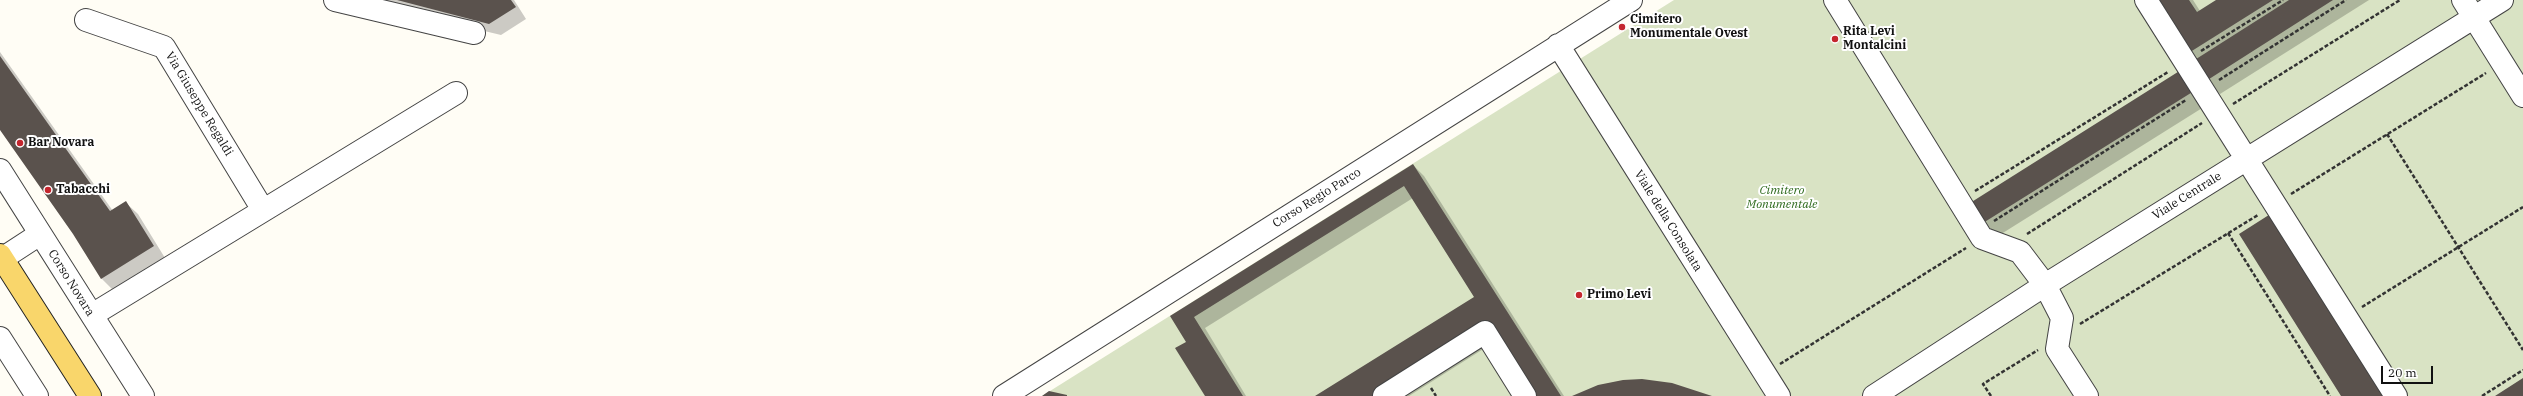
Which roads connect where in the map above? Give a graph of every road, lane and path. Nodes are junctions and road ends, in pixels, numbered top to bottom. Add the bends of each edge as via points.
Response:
1 (335, 0) edge
2 (1631, 0) edge
3 (1835, 0) edge
4 (2146, 0) edge
5 (2283, 0) edge
6 (2346, 0) edge
7 (2502, 0) edge
8 (2468, 9) edge
9 (86, 20) dead end
10 (474, 33) dead end
11 (1558, 46) junction
12 (2185, 61) junction
13 (2502, 63) junction
14 (2203, 90) junction
15 (456, 93) dead end
16 (2523, 96) edge
17 (2387, 134) junction
18 (2246, 159) junction
19 (0, 170) edge
20 (1959, 200) junction
21 (2275, 204) junction
22 (2523, 207) edge
23 (263, 210) junction
24 (2228, 233) junction
25 (40, 234) junction
26 (1980, 234) junction
27 (2458, 247) junction
28 (1, 258) edge
29 (2045, 285) junction
30 (92, 315) junction
31 (2346, 317) junction
32 (2059, 337) junction
33 (0, 338) edge
34 (2523, 350) edge
35 (2523, 370) edge
36 (1765, 374) junction
37 (1436, 383) dead end
38 (1425, 390) dead end
39 (37, 396) edge
40 (90, 396) edge
41 (143, 396) edge
42 (1004, 396) edge
43 (1384, 396) edge
44 (1525, 396) edge
45 (1779, 396) edge
46 (1874, 396) edge
47 (1991, 396) edge
48 (2087, 396) edge
49 (2330, 396) edge
50 (2396, 396) edge
51 (2482, 396) edge

1 - 10 street
2 - 11 street, Corso Regio Parco
3 - 20 street
4 - 12 street
5 - 12 path
6 - 14 path
7 - 8 street, Viale Centrale
8 - 13 street
8 - 18 street, Viale Centrale
9 - 23 street, Via Giuseppe Regaldi via 164,47
11 - 36 street, Viale della Consolata
11 - 42 street, Corso Regio Parco
12 - 14 street
12 - 20 path
13 - 16 street
13 - 17 path
14 - 18 street
14 - 26 path
15 - 23 street
17 - 21 path
17 - 27 path
18 - 21 street
18 - 29 street, Viale Centrale
19 - 25 street, Corso Novara
20 - 26 street
21 - 24 path
21 - 31 street
22 - 27 path
23 - 30 street
24 - 32 path
24 - 49 path
25 - 28 street
25 - 30 street, Corso Novara
26 - 29 street via 2020,252
26 - 36 path
27 - 31 path
27 - 34 path
28 - 40 main road
29 - 32 street via 2062,318
29 - 46 street, Viale Centrale
30 - 41 street, Corso Novara
31 - 50 street
32 - 47 path via 1983,384
32 - 48 street via 2057,349
33 - 39 street
35 - 51 path
36 - 45 street, Viale della Consolata
37 - 38 path
43 - 44 street via 1485,332

